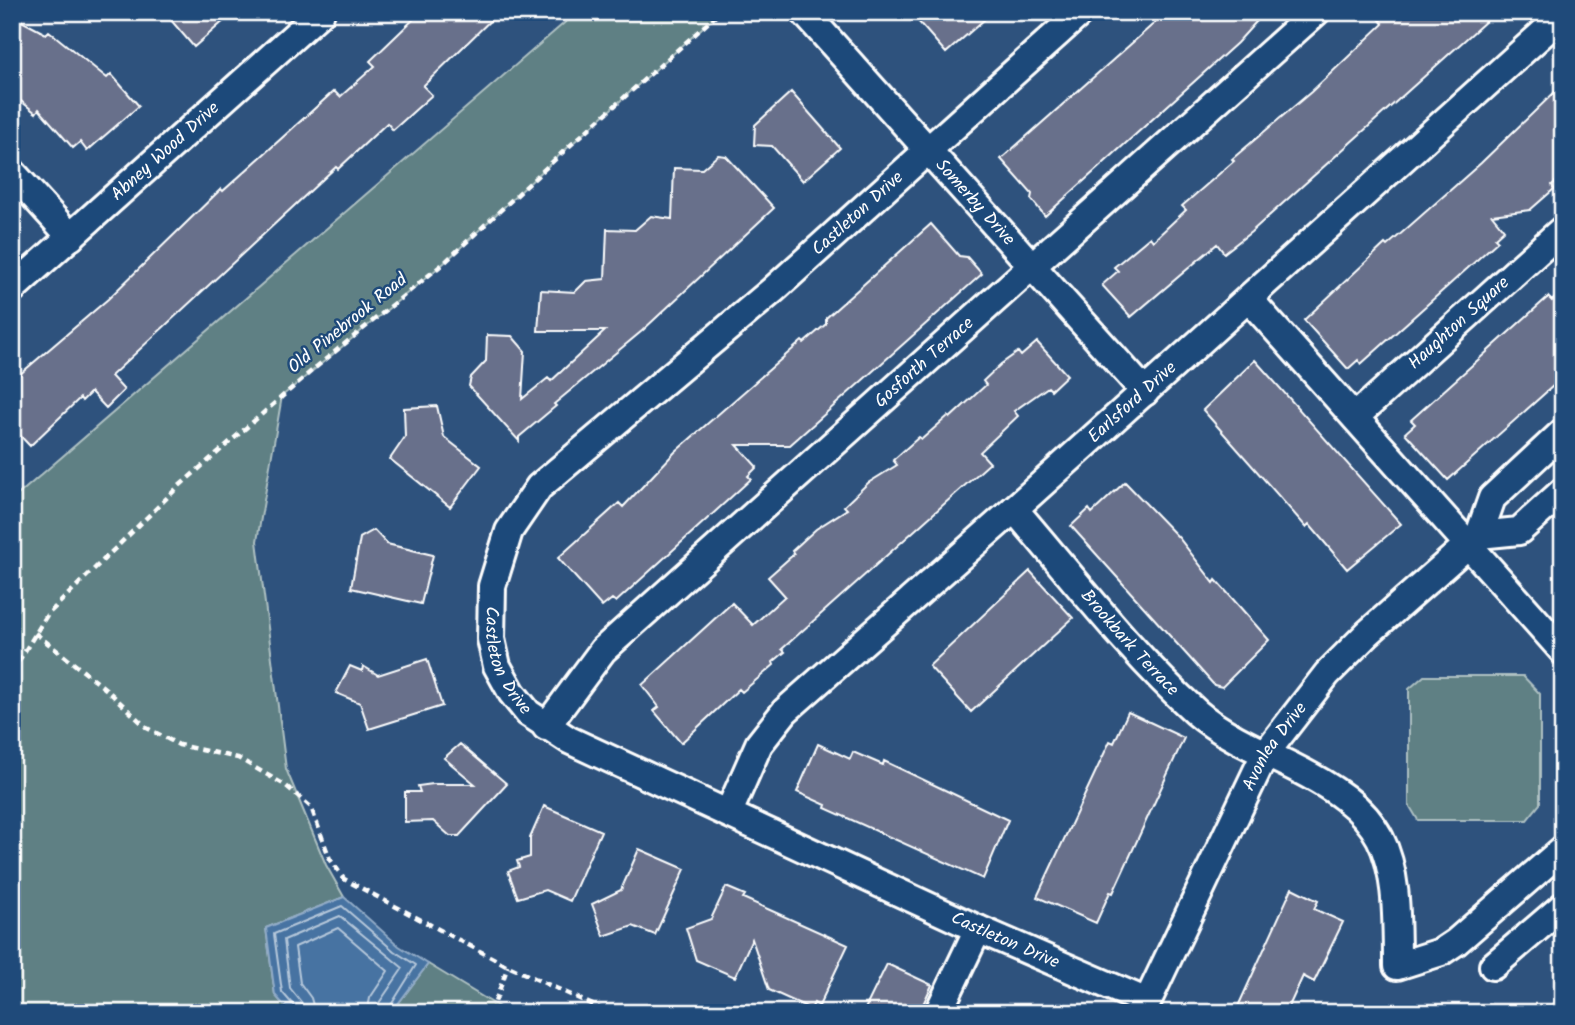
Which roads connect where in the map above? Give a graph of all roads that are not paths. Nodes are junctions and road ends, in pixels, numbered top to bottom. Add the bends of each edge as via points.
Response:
1 (321, 12) edge
2 (804, 12) edge
3 (1081, 12) edge
4 (1316, 12) edge
5 (1563, 15) edge
6 (929, 151) junction
7 (12, 172) edge
8 (1563, 229) edge
9 (71, 237) junction
10 (1032, 268) junction
11 (12, 289) edge
12 (1249, 299) junction
13 (1144, 392) junction
14 (1355, 417) junction
15 (1563, 432) edge
16 (1563, 491) edge
17 (1014, 509) junction
18 (1473, 541) junction
19 (1563, 651) edge
20 (546, 727) junction
21 (1265, 754) junction
22 (729, 812) junction
23 (1562, 852) edge
24 (1563, 906) edge
25 (978, 929) junction
26 (1493, 966) dead end
27 (1144, 1007) edge
28 (938, 1013) edge

1 - 9 street, Abney Wood Drive
2 - 6 street, Somerby Drive
3 - 6 street, Castleton Drive
4 - 10 street, Gosforth Terrace
5 - 12 street, Earlsford Drive
6 - 10 street, Somerby Drive
6 - 20 street, Castleton Drive via 773,290 539,486 509,531 492,586 491,639 497,666 512,693
7 - 9 street
8 - 14 street, Haughton Square
9 - 11 street, Abney Wood Drive
10 - 13 street, Somerby Drive
10 - 20 street, Gosforth Terrace via 603,650
12 - 13 street, Earlsford Drive
12 - 14 street
13 - 17 street, Earlsford Drive
14 - 18 street
15 - 18 street, Avonlea Drive via 1492,498
16 - 18 street via 1519,531
17 - 21 street, Brookbark Terrace via 1183,699 1211,722
17 - 22 street, Earlsford Drive via 785,710 759,744
18 - 19 street
18 - 21 street, Avonlea Drive via 1327,674
20 - 22 street, Castleton Drive
21 - 23 street, Brookbark Terrace via 1329,785 1375,827 1394,887 1397,966 1429,957 1456,942
21 - 27 street, Avonlea Drive
22 - 25 street, Castleton Drive
24 - 26 street
25 - 27 street, Castleton Drive
25 - 28 street

